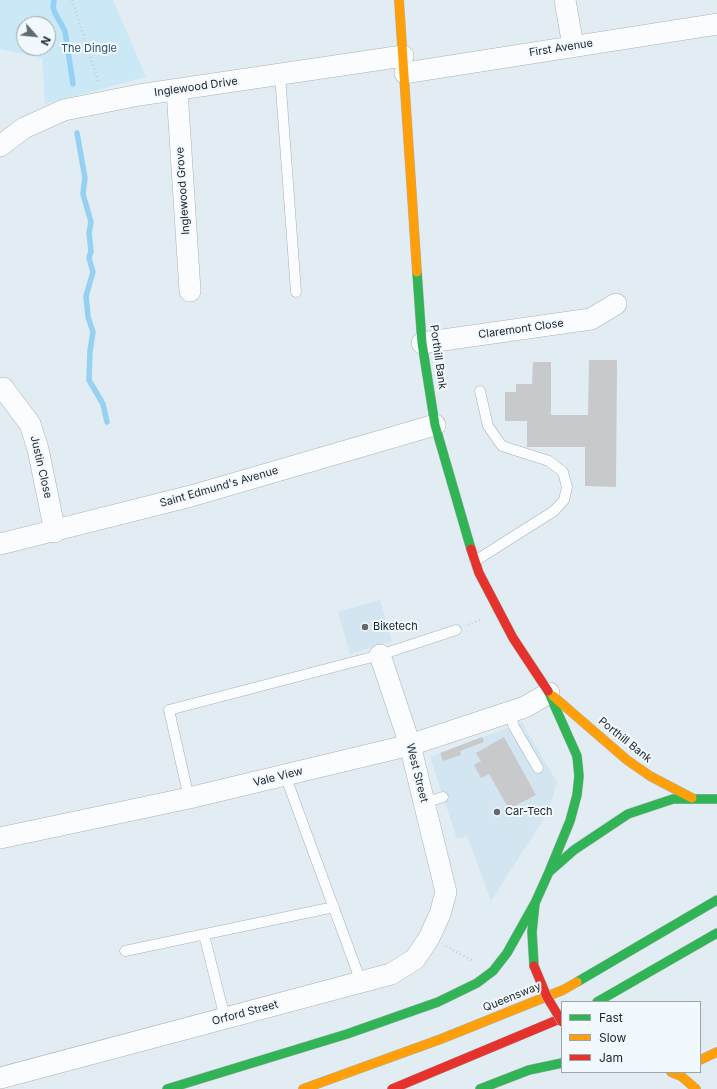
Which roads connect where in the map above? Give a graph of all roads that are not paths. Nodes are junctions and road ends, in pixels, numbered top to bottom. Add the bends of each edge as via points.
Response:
1 (399, 0) edge
2 (564, 0) edge
3 (717, 24) edge
4 (572, 46) junction
5 (404, 65) junction
6 (280, 75) junction
7 (177, 90) junction
8 (0, 146) edge
9 (190, 291) dead end
10 (296, 292) dead end
11 (616, 304) dead end
12 (422, 343) junction
13 (5, 386) edge
14 (480, 391) dead end
15 (436, 425) junction
16 (55, 532) junction
17 (0, 544) edge
18 (475, 561) junction
19 (456, 630) road end
20 (380, 655) junction
21 (549, 693) junction
22 (512, 712) junction
23 (410, 745) junction
24 (538, 768) dead end
25 (285, 775) junction
26 (189, 798) junction
27 (692, 798) junction
28 (717, 799) edge
29 (0, 838) edge
30 (550, 872) junction
31 (446, 892) joint
32 (717, 900) edge
33 (535, 903) junction
34 (334, 907) junction
35 (717, 934) edge
36 (204, 935) junction
37 (125, 951) dead end
38 (362, 982) junction
39 (599, 1001) edge
40 (225, 1018) junction
41 (561, 1018) edge
42 (561, 1020) edge
43 (717, 1052) edge
44 (701, 1060) edge
45 (561, 1063) edge
46 (674, 1073) edge
47 (0, 1078) edge
48 (167, 1089) edge
49 (303, 1089) edge
50 (392, 1089) edge
51 (480, 1089) edge
52 (696, 1089) edge

1 - 5 main road, Porthill Bank
2 - 4 street
3 - 4 street, First Avenue
4 - 5 street, First Avenue
5 - 6 street, Inglewood Drive
5 - 12 main road, Porthill Bank
6 - 7 street, Inglewood Drive
6 - 10 lane
7 - 8 street, Inglewood Drive via 64,110 24,128
7 - 9 street, Inglewood Grove
11 - 12 street, Claremont Close via 591,319
12 - 15 main road, Porthill Bank
13 - 16 street, Justin Close via 30,424 38,449
14 - 18 lane via 488,426 502,446 549,461 563,472 567,487 564,500 554,511
15 - 16 street, Saint Edmund's Avenue via 191,496
15 - 18 main road, Porthill Bank
16 - 17 street, Saint Edmund's Avenue
18 - 21 main road, Porthill Bank via 513,638
19 - 20 lane
20 - 23 street, West Street
20 - 26 lane via 168,710
21 - 22 street, Vale View
21 - 27 main road, Porthill Bank via 627,760 650,776
21 - 30 main road, Porthill Bank via 577,756 579,776 570,821
22 - 23 street, Vale View
22 - 24 lane via 514,725
23 - 25 street, Vale View
23 - 31 street, West Street via 434,800
25 - 26 street, Vale View
25 - 34 lane
26 - 29 street, Vale View
27 - 28 main road
27 - 30 main road via 672,799 628,814 579,846
30 - 33 main road, Porthill Bank
31 - 38 street, Orford Street via 429,938 415,959 391,974
32 - 49 main road, Queensway via 563,990 441,1039
33 - 42 main road, bridge via 532,932 534,966 547,997
33 - 48 main road, Porthill Bank via 493,971 477,983 438,1002 347,1034
34 - 36 lane
34 - 38 lane
35 - 39 main road
36 - 37 lane
36 - 40 lane
38 - 40 street, Orford Street
40 - 47 street, Orford Street
41 - 50 main road
43 - 44 main road
45 - 51 main road via 529,1070
46 - 52 main road

